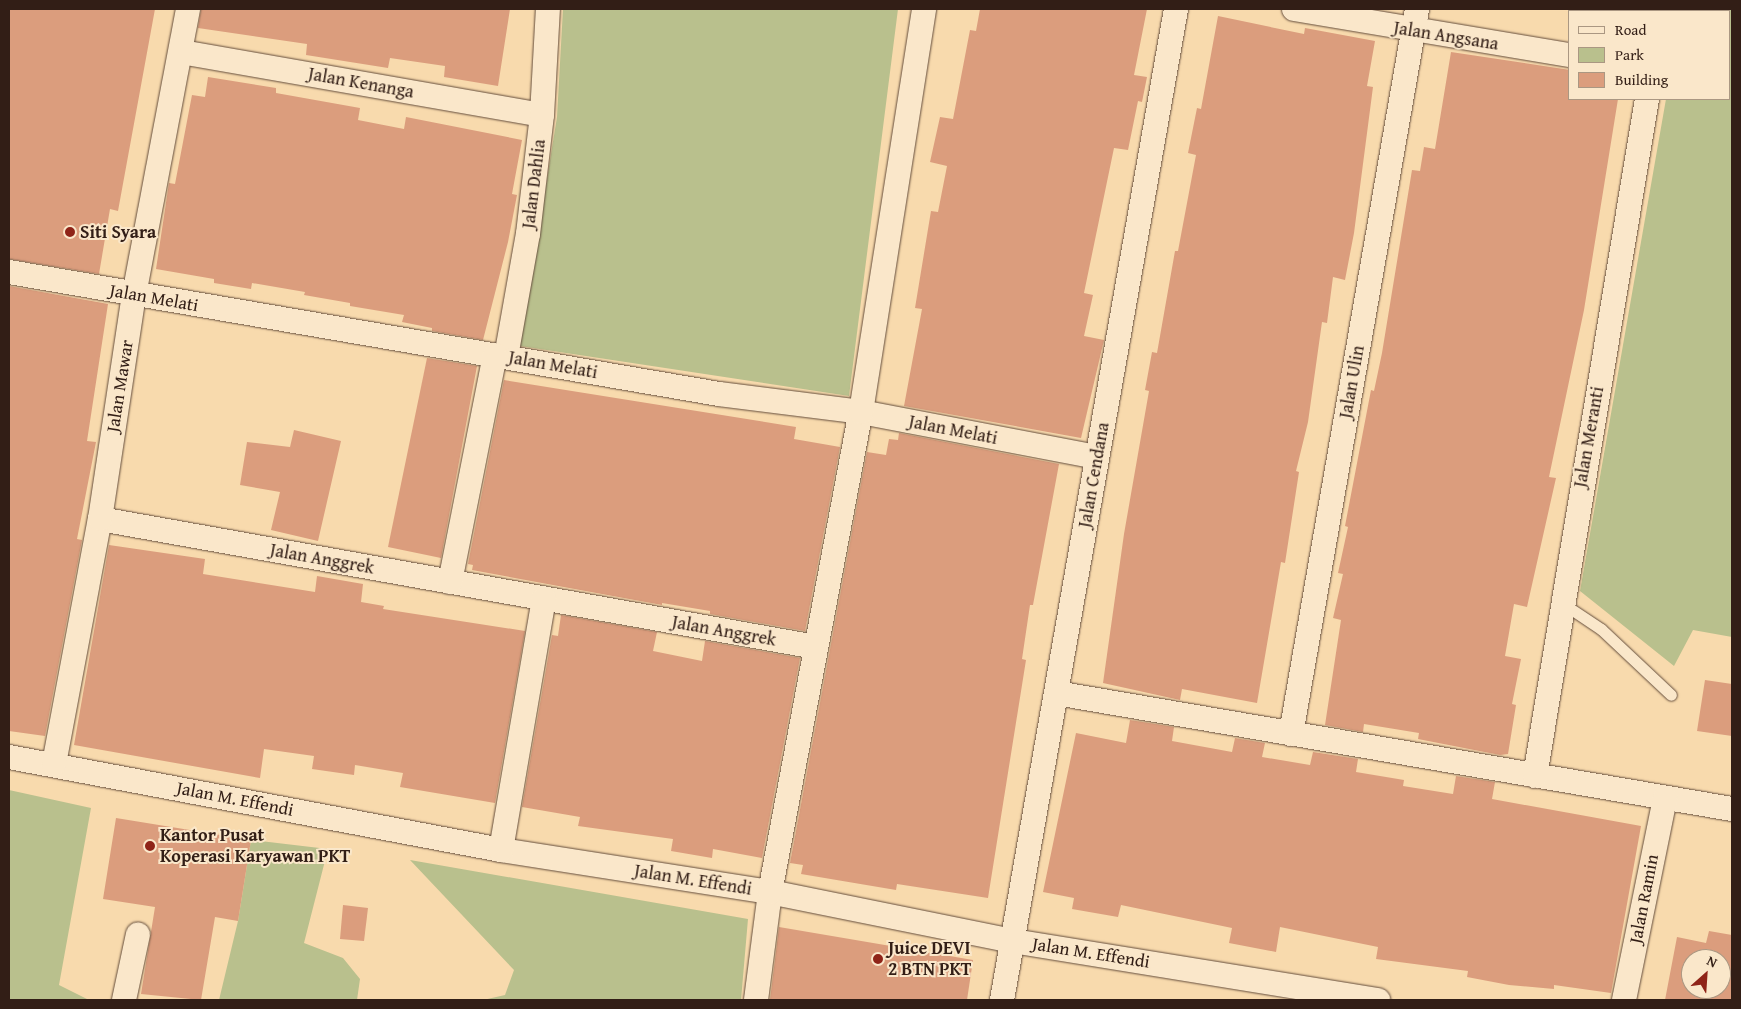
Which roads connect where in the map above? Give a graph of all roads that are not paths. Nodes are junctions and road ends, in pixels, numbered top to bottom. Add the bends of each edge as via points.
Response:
1 (188, 9) edge
2 (548, 9) edge
3 (924, 9) edge
4 (1176, 9) edge
5 (1294, 9) edge
6 (1415, 20) edge
7 (181, 52) junction
8 (1568, 55) edge
9 (1646, 100) edge
10 (542, 115) junction
11 (9, 272) edge
12 (134, 295) junction
13 (500, 356) junction
14 (861, 412) junction
15 (1098, 458) junction
16 (100, 519) junction
17 (450, 582) junction
18 (544, 599) junction
19 (1561, 602) junction
20 (816, 647) junction
21 (1056, 693) junction
22 (1671, 695) dead end
23 (1292, 734) junction
24 (9, 757) edge
25 (54, 764) junction
26 (1535, 776) junction
27 (1665, 798) junction
28 (1732, 809) edge
29 (501, 850) junction
30 (770, 892) junction
31 (138, 934) dead end
32 (1013, 941) junction
33 (124, 1000) edge
34 (756, 1000) edge
35 (1002, 1000) edge
36 (1378, 1000) edge
37 (1624, 1000) edge

1 - 7 street, Jalan Mawar
2 - 10 street, Jalan Dahlia
3 - 14 street
4 - 15 street, Jalan Cendana
5 - 6 street, Jalan Angsana
6 - 8 street, Jalan Angsana
6 - 23 street, Jalan Ulin
7 - 10 street, Jalan Kenanga
7 - 12 street, Jalan Mawar
9 - 19 street, Jalan Meranti
10 - 13 street, Jalan Dahlia via 528,234
11 - 12 street, Jalan Melati
12 - 13 street, Jalan Melati
12 - 16 street, Jalan Mawar
13 - 14 street, Jalan Melati via 719,394
13 - 17 street, Jalan Dahlia
14 - 15 street, Jalan Melati
14 - 20 street
15 - 21 street, Jalan Cendana
16 - 17 street, Jalan Anggrek
16 - 25 street, Jalan Mawar
17 - 18 street, Jalan Anggrek
18 - 20 street, Jalan Anggrek
18 - 29 street
19 - 22 lane via 1601,629
19 - 26 street, Jalan Meranti
20 - 30 street
21 - 23 street
21 - 32 street, Jalan Cendana
23 - 26 street
24 - 25 street, Jalan M. Effendi
25 - 29 street, Jalan M. Effendi
26 - 27 street
27 - 28 street
27 - 37 street, Jalan Ramin
29 - 30 street, Jalan M. Effendi
30 - 32 street, Jalan M. Effendi
30 - 34 street
31 - 33 street
32 - 35 street, Jalan Cendana
32 - 36 street, Jalan M. Effendi

